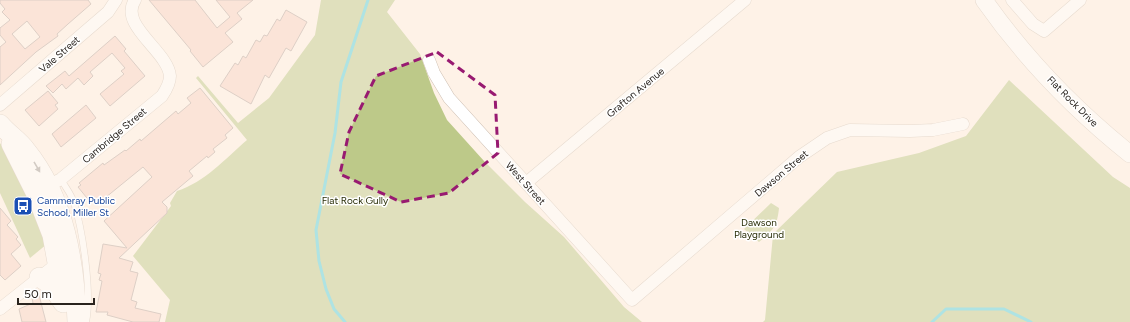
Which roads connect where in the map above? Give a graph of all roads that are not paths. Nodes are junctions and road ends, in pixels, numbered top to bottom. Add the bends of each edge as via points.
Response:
1 (116, 0) edge
2 (135, 0) edge
3 (745, 0) edge
4 (984, 0) edge
5 (1012, 0) edge
6 (1080, 0) edge
7 (429, 60) dead end
8 (0, 105) edge
9 (963, 124) dead end
10 (2, 127) edge
11 (1130, 154) edge
12 (526, 183) junction
13 (48, 186) junction
14 (64, 259) junction
15 (39, 277) junction
16 (632, 300) joint
17 (0, 309) edge
18 (66, 314) edge
19 (77, 322) edge
20 (86, 322) edge

1 - 8 street, Vale Street via 108,12
2 - 13 street, Cambridge Street via 132,7 133,18 167,66 170,76 168,86 162,96
3 - 12 street, Grafton Avenue
4 - 11 main road, Flat Rock Drive via 996,18 1080,111
5 - 6 street via 1032,24 1044,31
7 - 12 street, West Street via 449,98
9 - 16 street, Dawson Street via 918,131 850,130 827,138 799,157
10 - 13 main road via 26,149
12 - 16 street, West Street
13 - 14 main road via 64,229
13 - 20 lane via 74,202 88,289
14 - 15 street
14 - 18 main road
14 - 19 main road
15 - 17 street
15 - 18 main road via 50,285

